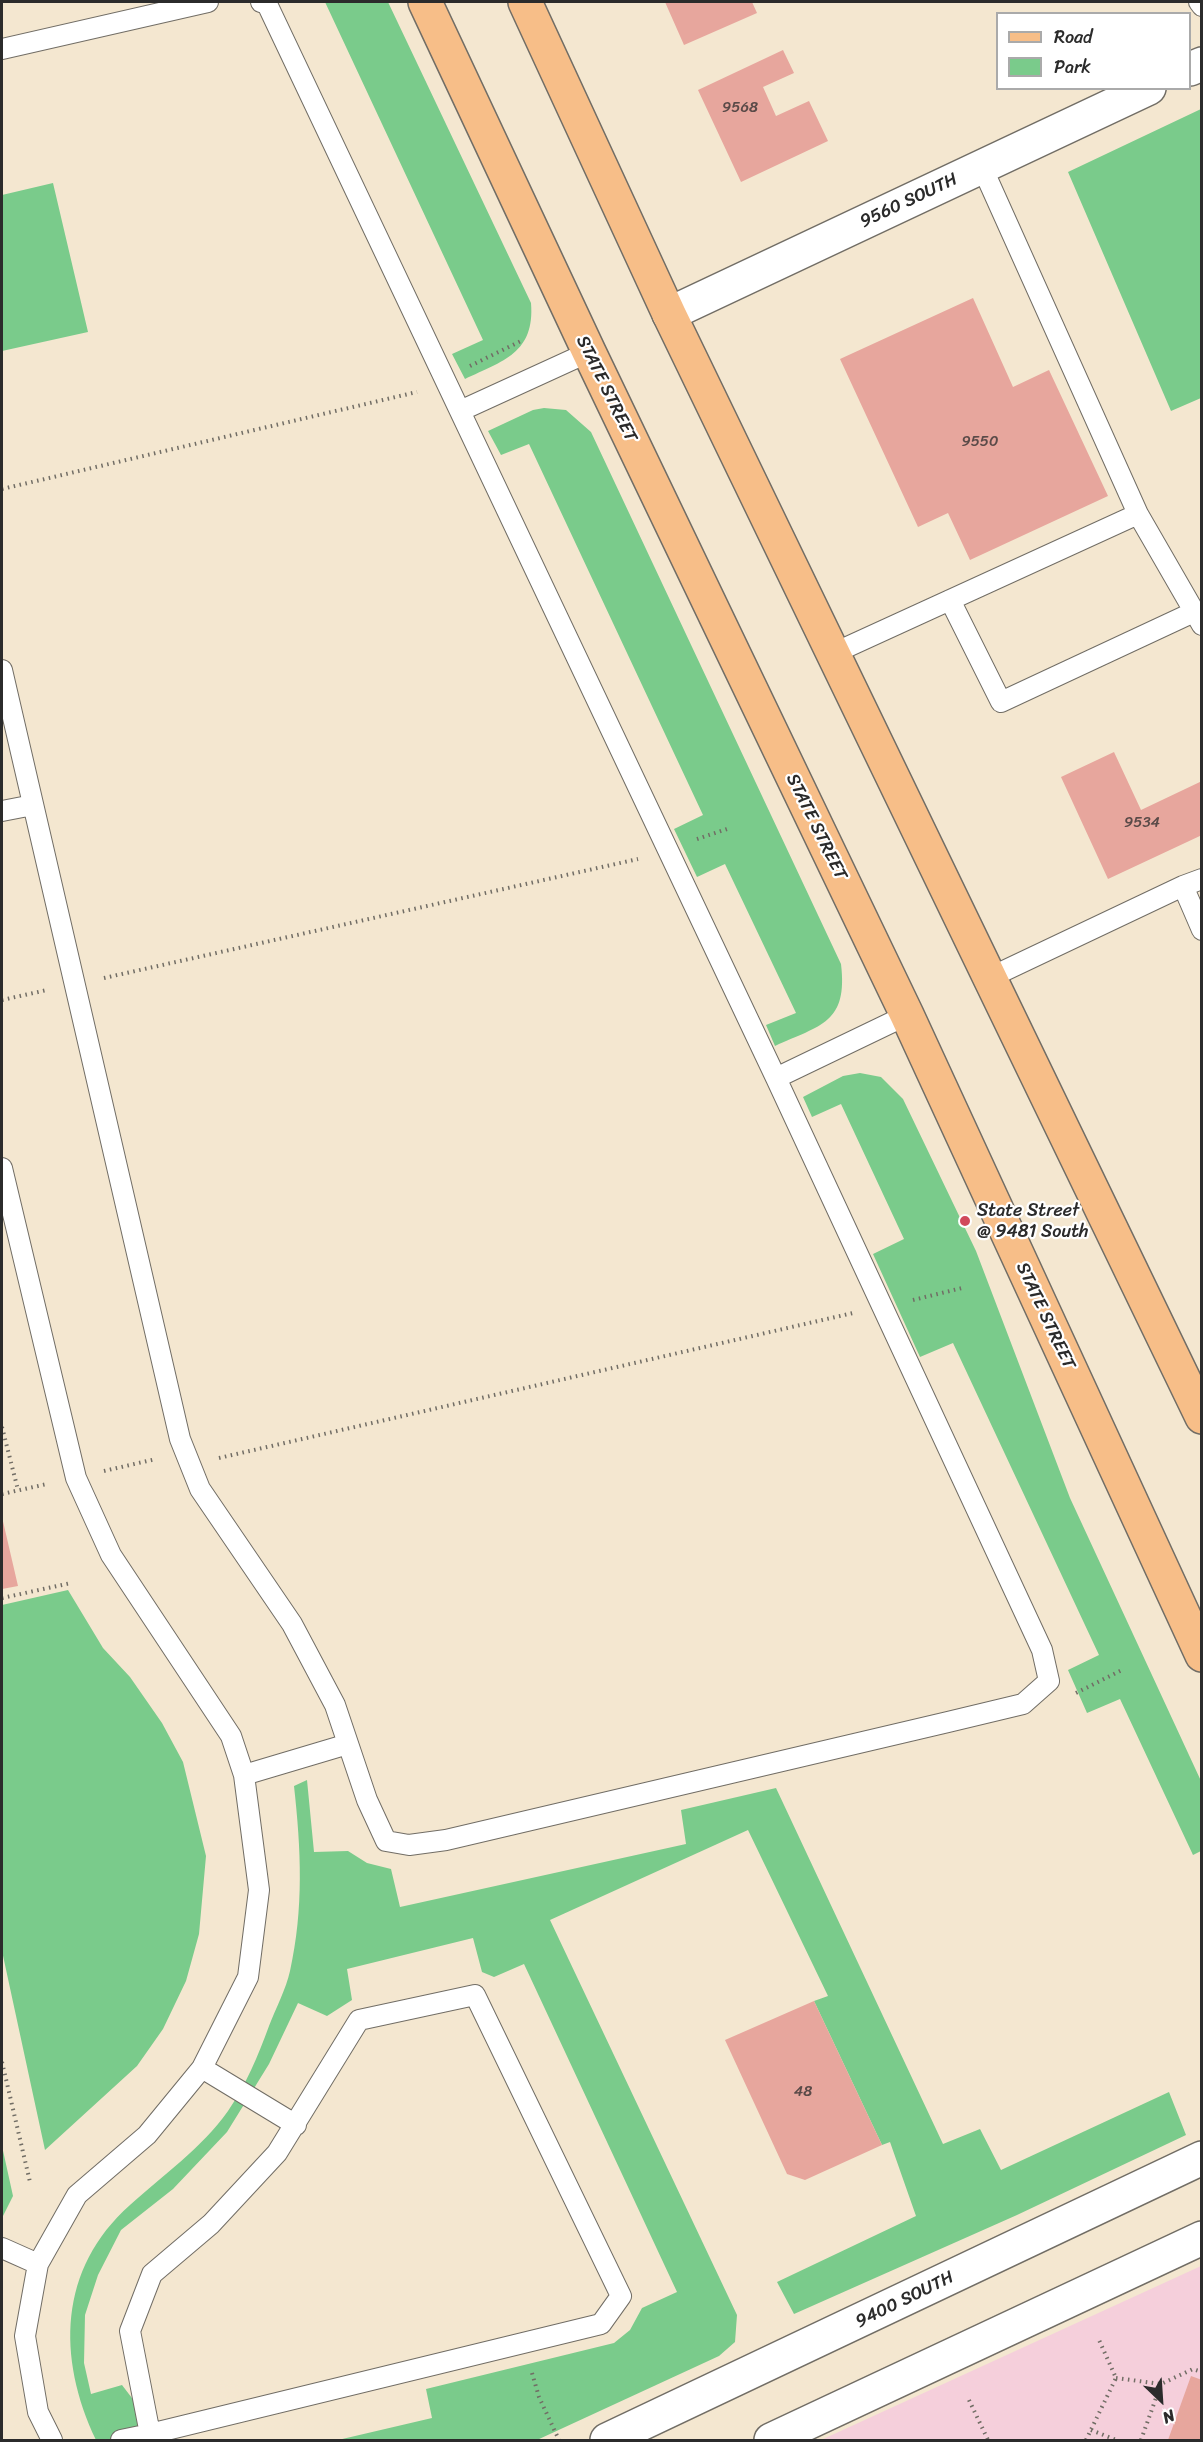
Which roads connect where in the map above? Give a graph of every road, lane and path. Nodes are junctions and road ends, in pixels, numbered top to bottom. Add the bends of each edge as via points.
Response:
1 (208, 2) edge
2 (261, 2) edge
3 (425, 2) edge
4 (525, 2) edge
5 (1199, 2) edge
6 (1202, 6) edge
7 (2, 49) edge
8 (1145, 90) edge
9 (982, 167) junction
10 (669, 314) junction
11 (523, 340) dead end
12 (589, 352) junction
13 (445, 378) junction
14 (460, 411) junction
15 (2, 489) edge
16 (1138, 514) junction
17 (950, 600) junction
18 (1198, 618) edge
19 (832, 654) junction
20 (2, 670) edge
21 (33, 805) junction
22 (2, 811) edge
23 (730, 828) dead end
24 (667, 849) junction
25 (1202, 879) edge
26 (1183, 886) junction
27 (1202, 930) edge
28 (989, 978) junction
29 (74, 984) junction
30 (2, 1000) edge
31 (907, 1015) junction
32 (776, 1078) junction
33 (2, 1168) edge
34 (962, 1288) dead end
35 (883, 1307) junction
36 (1202, 1417) edge
37 (2, 1427) edge
38 (188, 1459) junction
39 (76, 1478) junction
40 (18, 1490) junction
41 (2, 1494) edge
42 (71, 1583) dead end
43 (2, 1598) edge
44 (1202, 1655) edge
45 (1124, 1669) dead end
46 (1068, 1697) dead end
47 (348, 1743) junction
48 (244, 1775) junction
49 (2, 2062) edge
50 (202, 2068) junction
51 (296, 2125) junction
52 (1202, 2158) edge
53 (30, 2182) dead end
54 (1202, 2238) edge
55 (2, 2248) edge
56 (38, 2264) junction
57 (1099, 2340) dead end
58 (523, 2343) junction
59 (1202, 2372) edge
60 (1116, 2378) junction
61 (1161, 2384) junction
62 (969, 2400) dead end
63 (1091, 2430) junction
64 (150, 2434) junction
65 (52, 2440) edge
66 (121, 2440) edge
67 (559, 2440) edge
68 (607, 2440) edge
69 (771, 2440) edge
70 (988, 2440) edge
71 (1086, 2440) edge
72 (1116, 2440) edge
73 (1142, 2440) edge

1 - 7 lane
2 - 13 lane via 267,4
3 - 12 main road, STATE STREET
4 - 10 main road
5 - 6 lane
8 - 9 street, 9560 SOUTH
9 - 10 street, 9560 SOUTH
9 - 16 lane
10 - 19 main road
11 - 13 path
12 - 14 lane
12 - 31 main road, STATE STREET
13 - 14 lane
13 - 15 path via 410,395
14 - 24 lane
16 - 17 lane
16 - 18 lane
17 - 18 lane via 1001,702
17 - 19 lane
19 - 28 main road
20 - 21 lane
21 - 22 lane
21 - 29 lane
23 - 24 path
24 - 29 path
24 - 32 lane
25 - 26 lane
26 - 27 lane
26 - 28 lane
28 - 36 main road
29 - 30 path
29 - 38 lane via 170,1398
31 - 32 lane
31 - 44 main road, STATE STREET
32 - 35 lane
33 - 39 lane
34 - 35 path
35 - 38 path via 220,1458
35 - 47 lane via 1042,1650 1049,1681 1023,1704 446,1840 409,1845 386,1841
37 - 40 path
38 - 39 path via 164,1457
38 - 47 lane via 200,1489 292,1624 335,1705
39 - 40 path
39 - 48 lane via 111,1555 231,1736
40 - 41 path
42 - 43 path
45 - 46 path
47 - 48 lane
48 - 50 lane via 259,1890 248,1977
49 - 53 path
50 - 51 lane
50 - 56 lane via 147,2135 77,2195
51 - 58 lane via 358,2020 476,1995 621,2296 601,2324
51 - 64 lane via 277,2153 211,2224 152,2274 130,2331
52 - 68 street, 9400 SOUTH
54 - 69 street
55 - 56 lane
56 - 65 lane via 25,2336 38,2412
57 - 60 path
58 - 64 lane
58 - 67 path via 539,2397
59 - 61 path via 1193,2369
60 - 61 path
60 - 63 path
61 - 73 path
62 - 70 path
63 - 71 path
63 - 72 path
64 - 66 lane

